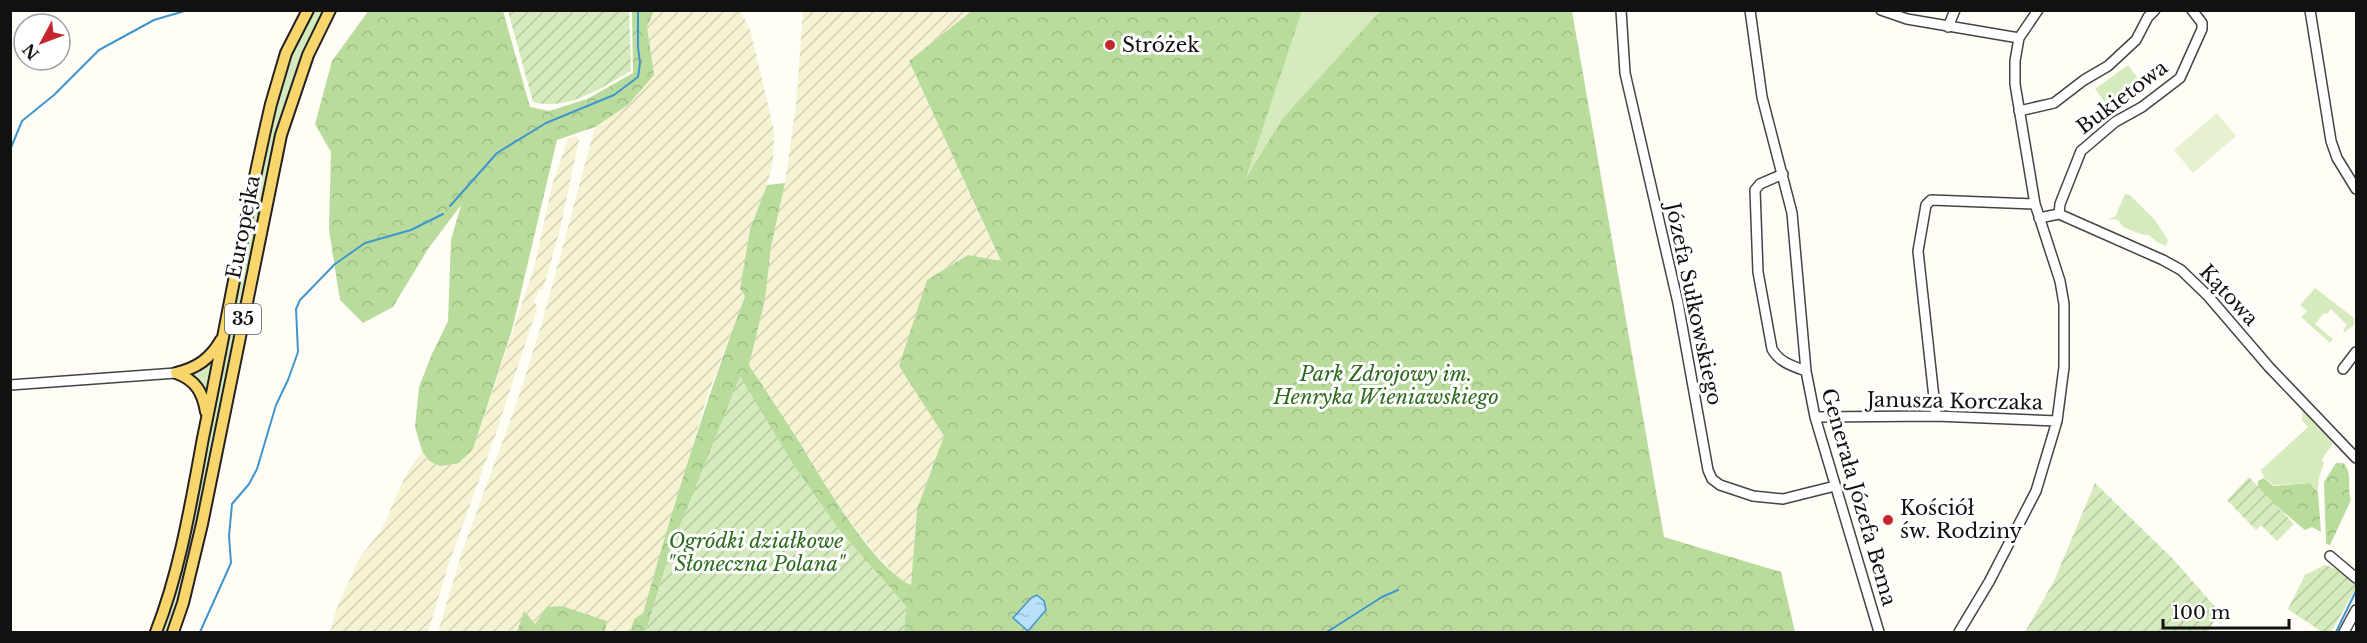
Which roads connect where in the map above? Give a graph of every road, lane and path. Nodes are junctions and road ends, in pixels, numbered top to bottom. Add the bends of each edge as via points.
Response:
1 (308, 10) edge
2 (330, 10) edge
3 (1621, 10) edge
4 (1750, 10) edge
5 (1881, 10) edge
6 (1955, 10) edge
7 (2038, 10) edge
8 (2155, 10) edge
9 (2192, 10) edge
10 (2310, 10) edge
11 (1948, 27) junction
12 (2019, 38) junction
13 (2019, 111) junction
14 (1784, 174) junction
15 (2356, 189) edge
16 (2035, 204) junction
17 (2059, 214) junction
18 (2039, 218) junction
19 (224, 335) junction
20 (2356, 352) edge
21 (2343, 369) dead end
22 (1806, 371) junction
23 (176, 373) junction
24 (10, 385) edge
25 (1815, 417) junction
26 (1936, 417) junction
27 (207, 418) junction
28 (2057, 421) junction
29 (2356, 458) edge
30 (1834, 486) junction
31 (2330, 556) dead end
32 (2356, 578) edge
33 (2356, 610) edge
34 (156, 633) edge
35 (173, 633) edge
36 (1879, 633) edge
37 (1959, 633) edge
38 (2344, 633) edge

1 - 19 main road, Europejka / 35 via 277,78
2 - 35 main road, Europejka / 35 via 308,55 280,135 202,524
3 - 30 street, Józefa Sułkowskiego via 1625,74 1678,303 1712,479 1753,496 1783,499
4 - 14 street, Generała Józefa Bema via 1762,97
5 - 11 street
6 - 11 street
7 - 12 street
8 - 13 street, Bukietowa via 2136,40 2108,66 2054,103
9 - 17 street, Bukietowa via 2202,29 2183,74 2081,151
10 - 15 street via 2331,141
11 - 12 street
12 - 13 street via 2015,61
13 - 16 street
14 - 22 street, Generała Józefa Bema via 1792,213
14 - 22 street, Generała Józefa Bema via 1755,190 1758,272 1772,349 1788,365
16 - 18 street
16 - 26 street via 1931,200 1926,205 1918,251
17 - 18 street
17 - 29 street, Kątowa via 2163,260 2193,280
18 - 28 street via 2064,304 2064,367
19 - 23 main road via 201,363
19 - 27 main road, Europejka / 35
20 - 21 street
22 - 25 street, Generała Józefa Bema
23 - 24 street
23 - 27 main road via 196,384
25 - 26 street, Janusza Korczaka
25 - 30 street, Generała Józefa Bema
26 - 28 street, Janusza Korczaka
27 - 34 main road, Europejka / 35 via 178,556
28 - 37 street via 2036,491
30 - 36 street, Generała Józefa Bema
31 - 32 street
33 - 38 street

